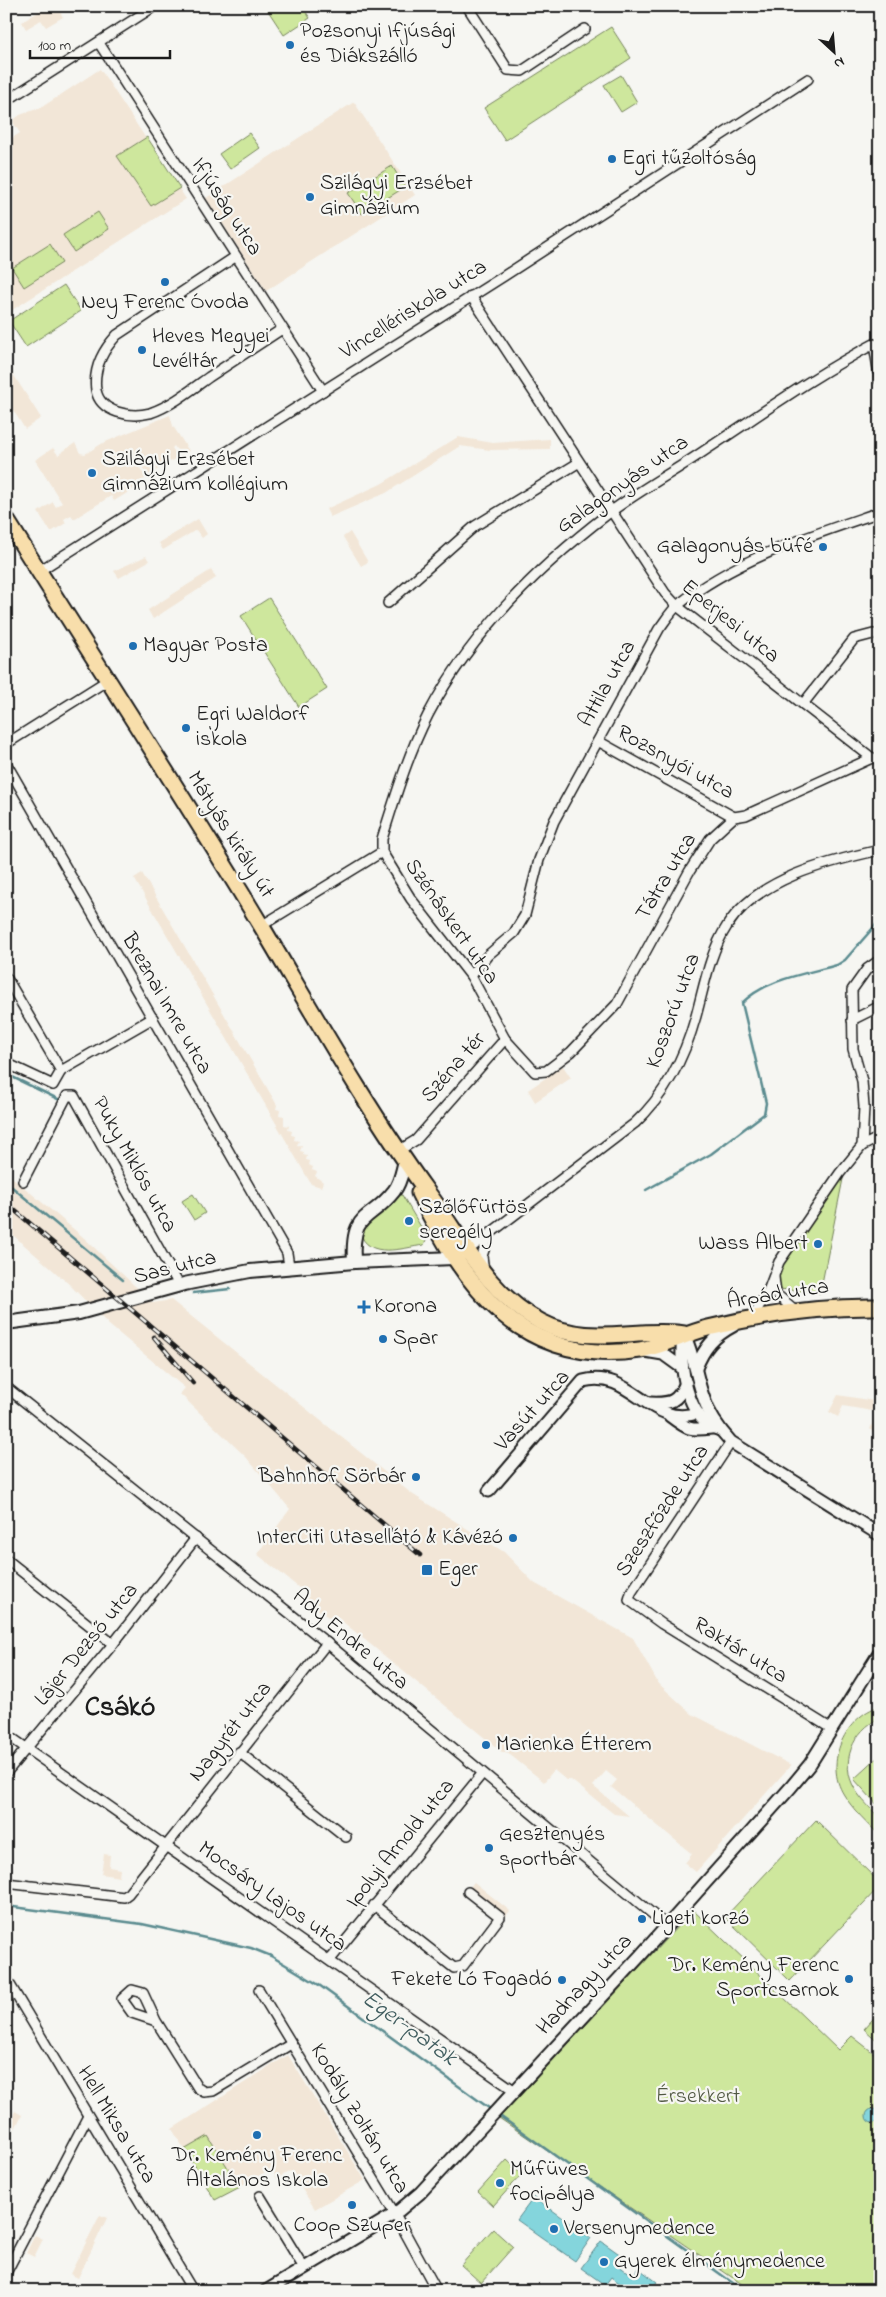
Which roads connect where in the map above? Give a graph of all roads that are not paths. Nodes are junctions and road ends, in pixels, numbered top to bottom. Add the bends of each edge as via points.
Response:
1 (154, 6) edge
2 (467, 6) edge
3 (585, 29) dead end
4 (99, 43) junction
5 (808, 79) dead end
6 (6, 102) edge
7 (235, 257) junction
8 (471, 296) junction
9 (282, 329) junction
10 (880, 381) edge
11 (323, 391) junction
12 (578, 463) junction
13 (610, 512) junction
14 (880, 512) edge
15 (6, 519) edge
16 (39, 571) junction
17 (388, 603) dead end
18 (677, 606) junction
19 (880, 635) edge
20 (108, 680) junction
21 (803, 704) junction
22 (598, 741) junction
23 (6, 744) edge
24 (876, 759) edge
25 (6, 763) edge
26 (734, 817) junction
27 (880, 850) edge
28 (382, 852) junction
29 (261, 926) junction
30 (880, 960) edge
31 (471, 976) junction
32 (6, 977) edge
33 (880, 1006) edge
34 (153, 1018) junction
35 (852, 1020) junction
36 (505, 1039) junction
37 (6, 1063) edge
38 (61, 1072) junction
39 (534, 1072) joint
40 (880, 1137) edge
41 (862, 1146) junction
42 (402, 1156) junction
43 (414, 1175) junction
44 (23, 1181) dead end
45 (394, 1191) junction
46 (419, 1192) junction
47 (489, 1235) junction
48 (460, 1255) junction
49 (354, 1262) junction
50 (289, 1266) junction
51 (774, 1275) junction
52 (486, 1277) junction
53 (179, 1285) junction
54 (880, 1307) edge
55 (795, 1310) junction
56 (747, 1320) junction
57 (6, 1324) edge
58 (684, 1334) junction
59 (641, 1350) junction
60 (681, 1367) junction
61 (696, 1368) junction
62 (686, 1383) junction
63 (6, 1387) edge
64 (704, 1399) junction
65 (648, 1402) junction
66 (697, 1413) junction
67 (668, 1416) junction
68 (715, 1426) junction
69 (731, 1442) junction
70 (489, 1492) dead end
71 (880, 1535) edge
72 (196, 1538) junction
73 (6, 1559) edge
74 (629, 1600) joint
75 (327, 1643) junction
76 (113, 1644) junction
77 (880, 1652) edge
78 (832, 1729) junction
79 (6, 1734) edge
80 (28, 1749) junction
81 (239, 1752) junction
82 (6, 1774) edge
83 (482, 1774) junction
84 (346, 1837) dead end
85 (165, 1846) junction
86 (6, 1883) edge
87 (468, 1892) dead end
88 (374, 1905) junction
89 (666, 1926) junction
90 (330, 1960) junction
91 (6, 1978) edge
92 (9, 1990) edge
93 (259, 1990) dead end
94 (156, 2021) dead end
95 (291, 2044) junction
96 (515, 2091) junction
97 (88, 2116) junction
98 (260, 2196) dead end
99 (395, 2214) junction
100 (304, 2268) junction
101 (6, 2272) edge
102 (193, 2291) edge
103 (266, 2291) edge
104 (437, 2291) edge

1 - 4 street
2 - 3 street via 508,70 522,71
4 - 6 street
4 - 7 street, Ifjúság utca
5 - 8 street, Vincellériskola utca
7 - 9 street, Ifjúság utca
7 - 9 street via 117,335 105,348 98,364 96,391 100,400 121,414 150,413 180,397
8 - 11 street, Vincellériskola utca
8 - 12 street, Eperjesi utca
9 - 11 street, Ifjúság utca
10 - 13 street, Galagonyás utca via 874,344 778,401
11 - 16 street, Vincellériskola utca
12 - 13 street, Eperjesi utca
12 - 17 street via 475,526
13 - 18 street, Eperjesi utca
13 - 28 street, Galagonyás utca via 525,586 456,668 428,716 409,759 382,839
14 - 18 street, Attila utca via 754,558
15 - 16 main road, Mátyás király út
16 - 20 main road, Mátyás király út
18 - 21 street, Eperjesi utca
18 - 22 street, Attila utca via 659,629
19 - 21 street via 854,639
20 - 23 street
20 - 29 main road, Mátyás király út
21 - 24 street, Eperjesi utca
22 - 26 street, Rozsnyói utca
22 - 31 street, Attila utca via 554,821 539,860 525,915 514,932 488,955
24 - 26 street, Tátra utca via 746,815
25 - 34 street, Breznai Imre utca
26 - 39 street, Tátra utca via 710,839 689,872 617,1004 571,1052 546,1071
27 - 47 street, Koszorú utca via 810,869 778,883 741,908 726,926 685,1047 666,1086 650,1109
28 - 29 street
28 - 31 street, Szénáskert utca via 411,898
29 - 42 main road, Mátyás király út
30 - 35 street via 867,970 852,990
31 - 36 street, Szénáskert utca
32 - 38 street
33 - 35 street
34 - 38 street
34 - 50 street, Breznai Imre utca via 287,1254
35 - 41 street via 853,1049 862,1081
36 - 39 street, Széna tér
36 - 42 street, Széna tér
37 - 38 street via 53,1084
40 - 41 street
41 - 51 street via 794,1237 778,1262
42 - 43 main road, Mátyás király út
42 - 45 main road via 400,1181
43 - 46 main road, Mátyás király út
43 - 48 main road, Mátyás király út
44 - 53 street, Puky Miklós utca via 67,1096 74,1096
45 - 46 main road via 404,1188
45 - 49 main road via 361,1221 353,1241
46 - 48 main road, Mátyás király út
47 - 48 street, Koszorú utca
47 - 52 street via 482,1256
48 - 49 main road, Sas utca
48 - 52 main road, Mátyás király út
48 - 59 main road, Mátyás király út via 468,1278 499,1310 539,1339 602,1353
49 - 50 main road, Sas utca
50 - 53 main road, Sas utca
51 - 55 street via 776,1294
51 - 56 street via 762,1303
52 - 58 main road, Mátyás király út via 536,1319 570,1332 600,1337 667,1332
53 - 57 main road, Sas utca via 79,1313
54 - 55 main road, Árpád utca
55 - 56 main road, Árpád utca
56 - 58 main road, Árpád utca
56 - 61 street via 710,1342
58 - 59 main road, Mátyás király út via 666,1344
58 - 60 street
58 - 61 street
59 - 60 street via 663,1354
60 - 62 street
61 - 64 street
62 - 65 street via 680,1396 667,1404
62 - 66 street
63 - 72 street, Ady Endre utca
64 - 66 street
64 - 68 street
65 - 67 street, Vasút utca
65 - 70 street, Vasút utca via 611,1380 596,1378 583,1381
66 - 67 street via 685,1417
66 - 68 street
67 - 68 street, Vasút utca via 695,1430
68 - 69 street
69 - 71 street
69 - 74 street, Szeszfőzde utca
72 - 75 street, Ady Endre utca
72 - 76 street, Lájer Dezső utca
73 - 76 street
74 - 78 street, Raktár utca via 657,1621
75 - 81 street, Nagyrét utca
75 - 83 street, Ady Endre utca
76 - 80 street, Lájer Dezső utca
77 - 78 street, Hadnagy utca
78 - 89 street, Hadnagy utca via 795,1782
79 - 80 street, Mocsáry Lajos utca
80 - 82 street, Lájer Dezső utca
80 - 85 street, Mocsáry Lajos utca
81 - 84 street
81 - 85 street, Nagyrét utca
83 - 88 street, Ipolyi Arnold utca
83 - 89 street, Ady Endre utca
85 - 86 street, Nagyrét utca via 124,1897
85 - 90 street, Mocsáry Lajos utca
87 - 88 street via 500,1917 463,1966 454,1968
88 - 90 street, Ipolyi Arnold utca
89 - 96 street, Hadnagy utca
90 - 96 street, Mocsáry Lajos utca
91 - 92 street, Hell Miksa utca
92 - 97 street, Hell Miksa utca
93 - 95 street, Kodály Zoltán utca
94 - 95 street, Kodály Zoltán utca via 198,2088 204,2092 213,2091
95 - 99 street, Kodály Zoltán utca
96 - 99 street, Hadnagy utca via 420,2193
97 - 101 street
97 - 102 street, Hell Miksa utca
98 - 100 street
99 - 100 street, Hadnagy utca
99 - 104 street, Kodály Zoltán utca
100 - 103 street, Hadnagy utca

